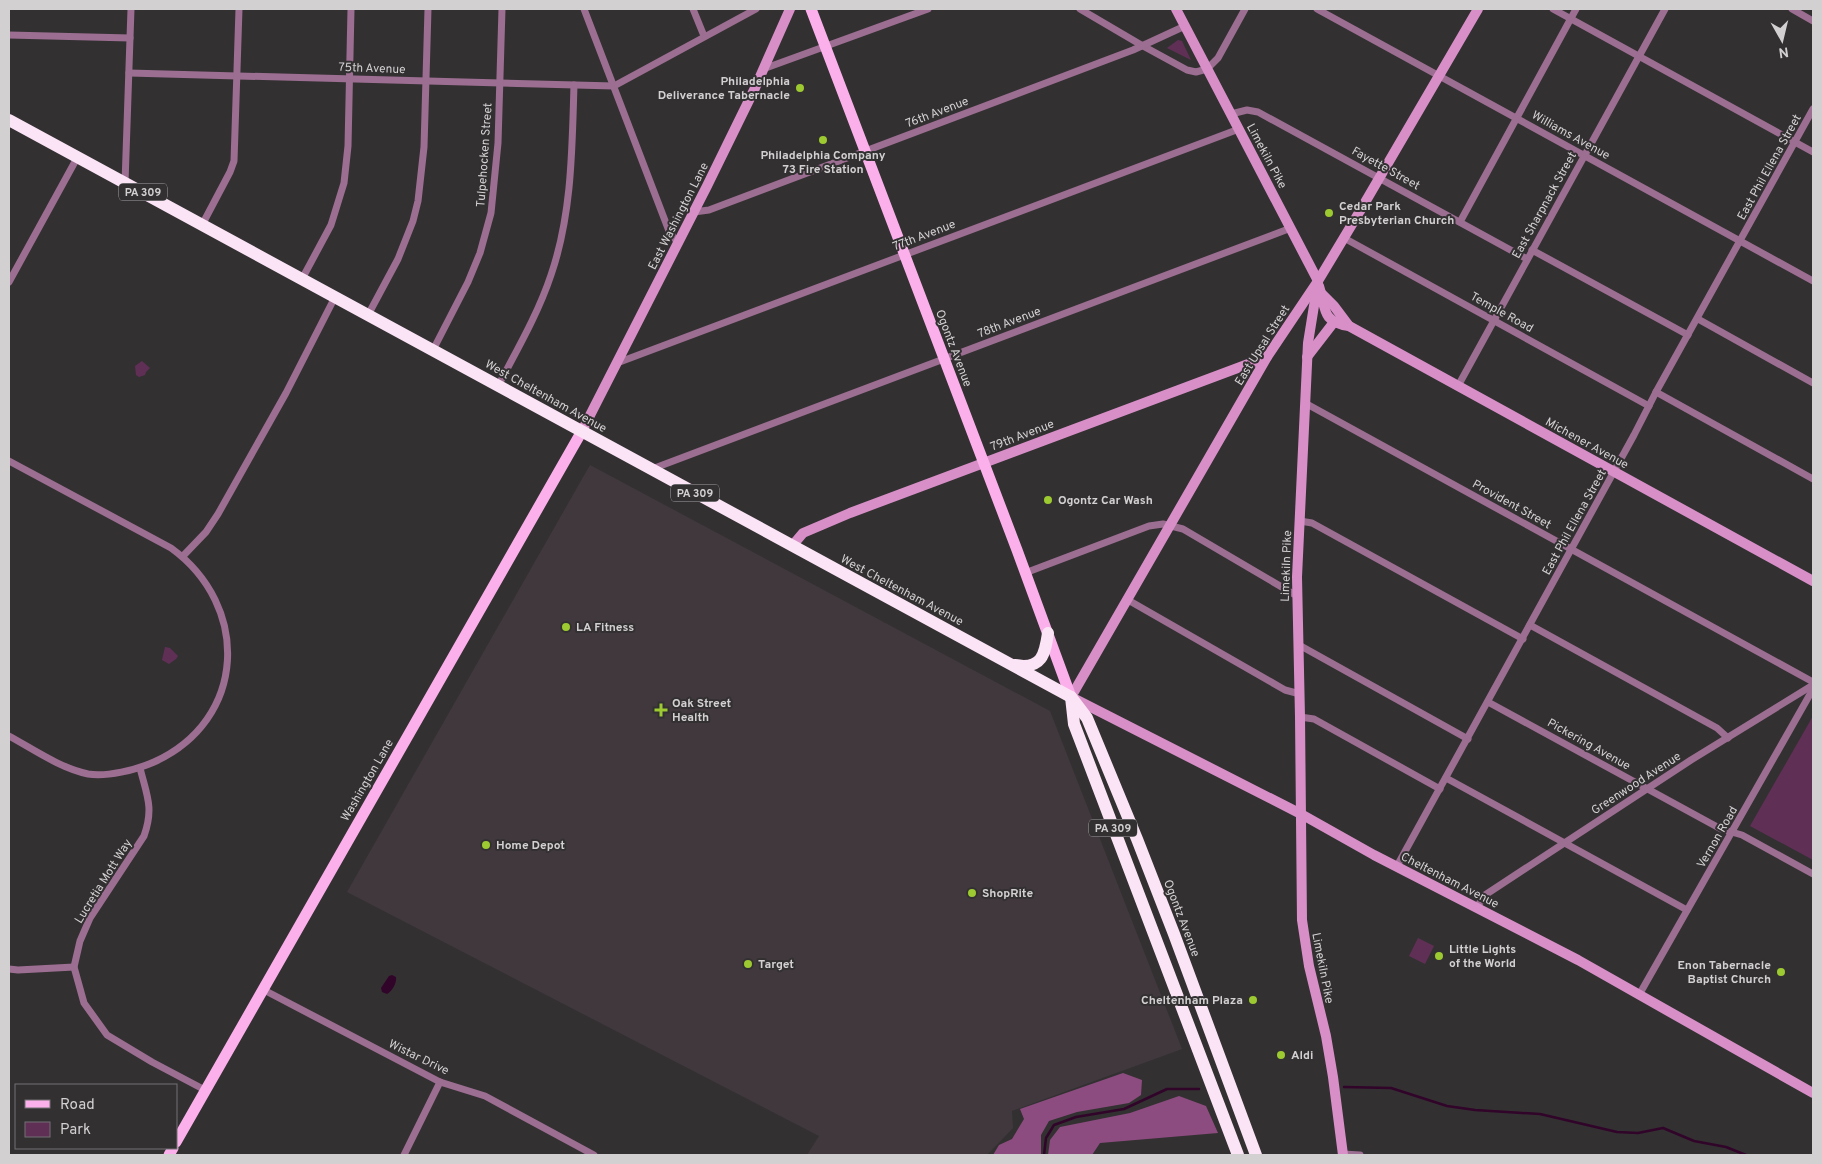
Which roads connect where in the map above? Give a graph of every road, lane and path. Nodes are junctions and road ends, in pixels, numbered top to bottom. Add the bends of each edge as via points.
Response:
1 (131, 9) edge
2 (239, 9) edge
3 (351, 9) edge
4 (428, 9) edge
5 (502, 9) edge
6 (584, 9) edge
7 (693, 9) edge
8 (756, 9) edge
9 (790, 9) edge
10 (811, 9) edge
11 (928, 9) edge
12 (1080, 9) edge
13 (1176, 9) edge
14 (1245, 9) edge
15 (1318, 9) edge
16 (1478, 9) edge
17 (1553, 9) edge
18 (1576, 9) edge
19 (1665, 9) edge
20 (1792, 9) edge
21 (1571, 18) junction
22 (1813, 20) edge
23 (1185, 26) junction
24 (9, 35) edge
25 (704, 36) junction
26 (130, 38) junction
27 (1143, 46) junction
28 (826, 47) junction
29 (1639, 56) junction
30 (763, 69) junction
31 (1208, 69) junction
32 (129, 73) junction
33 (238, 76) junction
34 (1439, 76) junction
35 (349, 79) junction
36 (426, 81) junction
37 (500, 83) junction
38 (574, 85) junction
39 (614, 86) junction
40 (1813, 109) edge
41 (1231, 114) junction
42 (1516, 118) junction
43 (9, 120) edge
44 (1239, 129) junction
45 (1795, 142) junction
46 (866, 150) junction
47 (1813, 152) edge
48 (1584, 156) junction
49 (77, 158) junction
50 (1380, 178) junction
51 (125, 183) junction
52 (694, 212) junction
53 (1460, 222) junction
54 (202, 225) junction
55 (1291, 228) junction
56 (1344, 238) junction
57 (1741, 241) junction
58 (678, 243) junction
59 (1532, 250) junction
60 (904, 254) junction
61 (1528, 259) junction
62 (302, 279) junction
63 (1318, 281) junction
64 (1813, 281) edge
65 (9, 282) edge
66 (1322, 294) junction
67 (335, 296) junction
68 (368, 315) junction
69 (1698, 319) junction
70 (1494, 321) junction
71 (1334, 322) junction
72 (1349, 326) junction
73 (1688, 336) junction
74 (433, 350) junction
75 (1268, 357) junction
76 (1307, 357) junction
77 (944, 358) junction
78 (617, 363) junction
79 (1813, 382) edge
80 (498, 386) junction
81 (1458, 386) junction
82 (1656, 392) junction
83 (1305, 403) junction
84 (1649, 406) junction
85 (582, 431) junction
86 (9, 461) edge
87 (984, 463) junction
88 (652, 469) junction
89 (1614, 472) junction
90 (1813, 479) edge
91 (1300, 521) junction
92 (1171, 525) junction
93 (792, 546) junction
94 (1571, 550) junction
95 (183, 556) junction
96 (1026, 573) junction
97 (1813, 581) edge
98 (1297, 596) junction
99 (1128, 600) junction
100 (1530, 625) junction
101 (1048, 633) junction
102 (1522, 639) junction
103 (1298, 645) junction
104 (1014, 665) junction
105 (1813, 684) edge
106 (1813, 689) edge
107 (1300, 694) junction
108 (1071, 697) junction
109 (1488, 702) junction
110 (1300, 717) junction
111 (9, 736) edge
112 (1468, 738) junction
113 (1728, 738) junction
114 (140, 768) junction
115 (1446, 778) junction
116 (1440, 789) junction
117 (1649, 789) junction
118 (1301, 814) junction
119 (1732, 832) junction
120 (1565, 843) junction
121 (1397, 866) junction
122 (1813, 874) edge
123 (1477, 907) junction
124 (1687, 910) junction
125 (74, 967) junction
126 (9, 969) edge
127 (262, 989) junction
128 (1639, 995) junction
129 (440, 1082) junction
130 (205, 1090) junction
131 (1813, 1094) edge
132 (178, 1138) edge
133 (404, 1155) edge
134 (594, 1155) edge
135 (1238, 1155) edge
136 (1256, 1155) edge
137 (1343, 1155) edge
138 (1360, 1155) edge

1 - 26 street
2 - 33 street
3 - 35 street
4 - 36 street
5 - 37 street, Tulpehocken Street
6 - 39 street
7 - 25 street
8 - 25 street
9 - 30 street, East Washington Lane
10 - 28 main road, Ogontz Avenue
11 - 28 street
12 - 27 street
13 - 23 street, Limekiln Pike
14 - 31 street via 1218,58
15 - 34 street, Williams Avenue
16 - 34 street, East Upsal Street
17 - 21 street
18 - 21 street
19 - 29 street, East Sharpnack Street
20 - 22 street
21 - 29 street
21 - 42 street
23 - 27 street, 76th Avenue
23 - 31 street, Limekiln Pike
24 - 26 street
25 - 39 street
26 - 32 street
27 - 31 street via 1190,71
27 - 46 street, 76th Avenue
28 - 30 street
28 - 46 main road, Ogontz Avenue
29 - 45 street
29 - 48 street, East Sharpnack Street
30 - 52 street, East Washington Lane
31 - 41 street, Limekiln Pike
32 - 33 street, 75th Avenue
32 - 51 street
33 - 35 street, 75th Avenue
33 - 54 street via 234,161
34 - 42 street, Williams Avenue
34 - 50 street, East Upsal Street
35 - 36 street, 75th Avenue
35 - 62 street via 347,164 341,198 331,225
36 - 37 street, 75th Avenue
36 - 68 street via 423,166 413,221 398,259
37 - 38 street, 75th Avenue
37 - 74 street, Tulpehocken Street via 491,213 468,282
38 - 39 street, 75th Avenue
38 - 80 street via 572,156 557,254 532,322
39 - 58 street via 669,232
40 - 45 street, East Phil Ellena Street
41 - 44 street, Limekiln Pike
41 - 50 street, Fayette Street via 1247,110 1258,112
42 - 48 street, Williams Avenue
42 - 53 street
43 - 49 highway, West Cheltenham Avenue / PA 309
44 - 55 street, Limekiln Pike
44 - 60 street, 77th Avenue
45 - 47 street
45 - 57 street, East Phil Ellena Street
46 - 52 street, 76th Avenue via 709,210
46 - 60 main road, Ogontz Avenue
48 - 57 street, Williams Avenue
48 - 59 street, East Sharpnack Street
49 - 51 highway, West Cheltenham Avenue / PA 309
49 - 65 street
50 - 53 street, Fayette Street
50 - 56 street, East Upsal Street
51 - 54 highway, West Cheltenham Avenue / PA 309
52 - 58 street, East Washington Lane
53 - 61 street, Fayette Street
54 - 62 highway, West Cheltenham Avenue / PA 309
55 - 63 street, Limekiln Pike
55 - 77 street, 78th Avenue
56 - 63 street, East Upsal Street
56 - 70 street, Temple Road
57 - 64 street, Williams Avenue
57 - 69 street, East Phil Ellena Street
58 - 78 street, East Washington Lane
59 - 61 street, East Sharpnack Street
59 - 73 street
60 - 77 main road, Ogontz Avenue
60 - 78 street, 77th Avenue
61 - 70 street, East Sharpnack Street
62 - 67 highway, West Cheltenham Avenue / PA 309
63 - 66 street, Michener Avenue
63 - 75 street, East Upsal Street
63 - 76 street, Limekiln Pike
66 - 71 street, Michener Avenue via 1324,308
66 - 72 street, Michener Avenue
67 - 68 highway, West Cheltenham Avenue / PA 309
67 - 95 street via 286,393 218,514
68 - 74 highway, West Cheltenham Avenue / PA 309
69 - 73 street, East Phil Ellena Street
69 - 79 street
70 - 81 street, East Sharpnack Street
70 - 84 street, Temple Road
71 - 72 street, Michener Avenue
71 - 76 street
72 - 81 street, Michener Avenue
73 - 82 street, East Phil Ellena Street
74 - 80 highway, West Cheltenham Avenue / PA 309
75 - 87 street, 79th Avenue
75 - 92 street, East Upsal Street
76 - 83 street, Limekiln Pike
77 - 87 main road, Ogontz Avenue
77 - 88 street, 78th Avenue
78 - 85 street, East Washington Lane
80 - 85 highway, West Cheltenham Avenue / PA 309
81 - 89 street, Michener Avenue
82 - 84 street, East Phil Ellena Street
82 - 90 street
83 - 91 street, Limekiln Pike
83 - 94 street, Provident Street
84 - 89 street, East Phil Ellena Street
85 - 88 highway, West Cheltenham Avenue / PA 309
85 - 127 main road, Washington Lane
86 - 95 street
87 - 93 street, 79th Avenue via 803,533
87 - 96 main road, Ogontz Avenue
88 - 93 highway, West Cheltenham Avenue / PA 309
89 - 94 street, East Phil Ellena Street
89 - 97 street, Michener Avenue
91 - 98 street, Limekiln Pike
91 - 102 street via 1312,523
92 - 96 street via 1149,526
92 - 98 street
92 - 99 street, East Upsal Street
93 - 104 highway, West Cheltenham Avenue / PA 309
94 - 100 street, East Phil Ellena Street
94 - 105 street, Provident Street
95 - 114 street via 218,603 227,633 222,693 208,720 189,740 169,755
96 - 101 main road, Ogontz Avenue
98 - 103 street, Limekiln Pike
99 - 107 street via 1286,690
99 - 108 street, East Upsal Street
100 - 102 street, East Phil Ellena Street
100 - 113 street via 1717,728
101 - 104 highway via 1042,659 1029,665
101 - 108 main road, Ogontz Avenue
102 - 109 street, East Phil Ellena Street
103 - 107 street, Limekiln Pike
103 - 112 street
104 - 108 highway, West Cheltenham Avenue / PA 309
105 - 113 street, Greenwood Avenue
106 - 119 street, Vernon Road
107 - 110 street, Limekiln Pike
108 - 118 street, Cheltenham Avenue
108 - 135 highway, Ogontz Avenue / PA 309 via 1074,724
108 - 136 highway, Ogontz Avenue / PA 309 via 1087,718 1133,830
109 - 112 street, East Phil Ellena Street
109 - 117 street, Pickering Avenue
110 - 116 street via 1314,719
110 - 118 street, Limekiln Pike
111 - 114 street via 62,765 89,774
112 - 115 street, East Phil Ellena Street
113 - 117 street, Greenwood Avenue
114 - 125 street, Lucretia Mott Way via 150,808 149,823 144,836 90,918
115 - 116 street, East Phil Ellena Street
115 - 120 street
116 - 121 street, East Phil Ellena Street
117 - 119 street, Pickering Avenue
117 - 120 street, Greenwood Avenue
118 - 121 street, Cheltenham Avenue
118 - 137 street, Limekiln Pike via 1304,940 1333,1077
119 - 122 street, Pickering Avenue
119 - 124 street, Vernon Road
120 - 123 street, Greenwood Avenue via 1485,896
120 - 124 street
121 - 123 street, Cheltenham Avenue
123 - 128 street, Cheltenham Avenue
124 - 128 street, Vernon Road
125 - 126 street
125 - 130 street, Lucretia Mott Way via 84,1003 107,1036
127 - 129 street, Wistar Drive
127 - 130 main road, Washington Lane
128 - 131 street, Cheltenham Avenue
129 - 133 street
129 - 134 street, Wistar Drive via 485,1096
130 - 132 main road, Washington Lane
137 - 138 street

